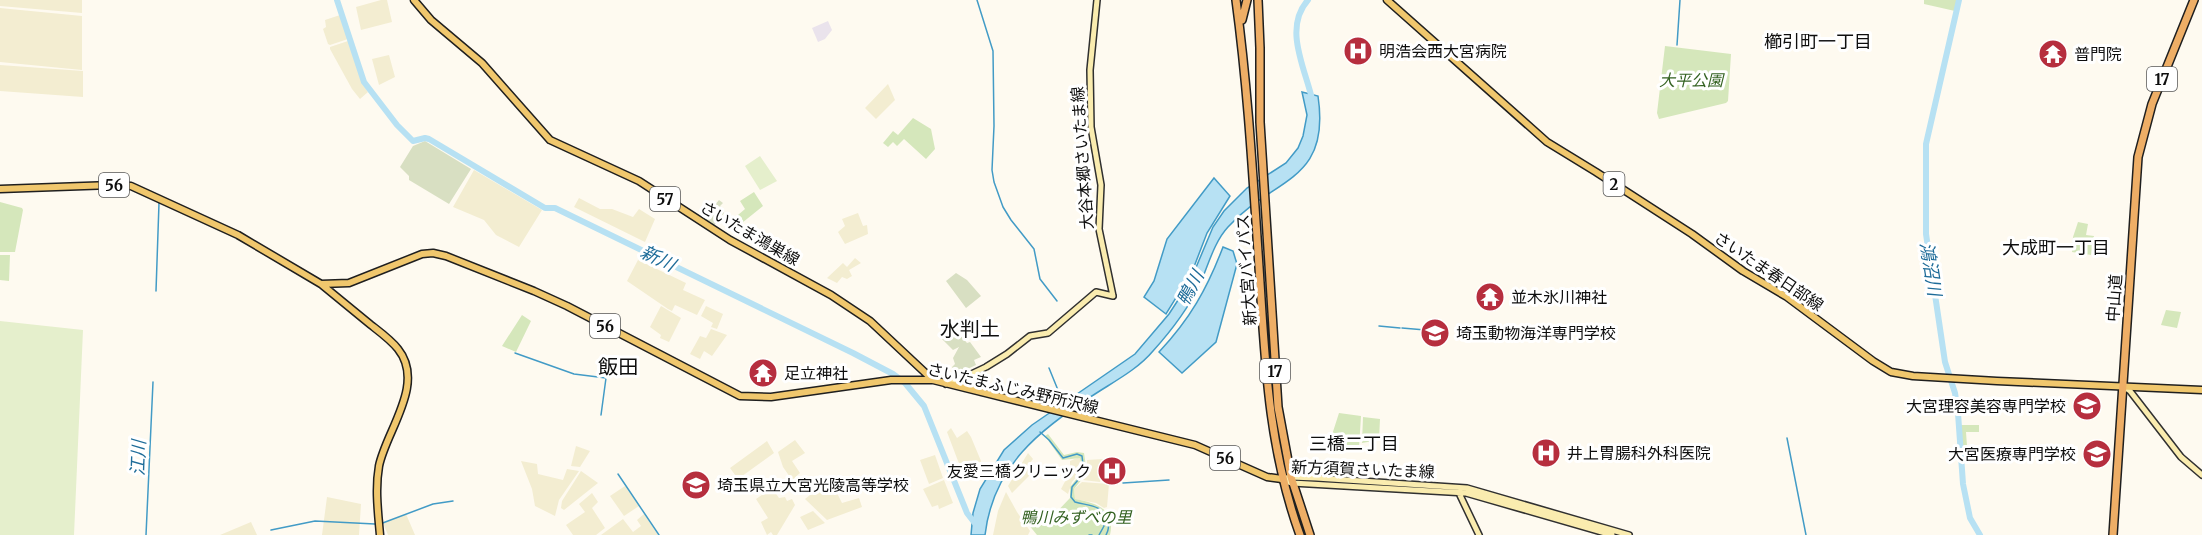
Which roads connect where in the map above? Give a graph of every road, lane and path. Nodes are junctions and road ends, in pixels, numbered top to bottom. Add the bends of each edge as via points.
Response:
1 (414, 0) edge
2 (1097, 0) edge
3 (1236, 0) edge
4 (1247, 0) edge
5 (1258, 0) edge
6 (1387, 0) edge
7 (2194, 0) edge
8 (1241, 34) junction
9 (0, 189) edge
10 (321, 284) junction
11 (933, 380) junction
12 (945, 384) junction
13 (2122, 386) junction
14 (2202, 390) edge
15 (2202, 475) edge
16 (1282, 480) junction
17 (1292, 480) junction
18 (1457, 489) junction
19 (380, 535) edge
20 (1300, 535) edge
21 (1310, 535) edge
22 (1479, 535) edge
23 (1612, 535) edge
24 (1629, 535) edge
25 (2113, 535) edge

1 - 11 main road, さいたま鴻巣線 / 57 via 431,20 482,63 550,140 639,181 730,240 834,296 870,321
2 - 12 main road, 大谷本郷さいたま線 via 1090,70 1091,127 1101,185 1099,229 1113,296 1096,292 1048,333 1030,336 986,367
3 - 8 highway, 新大宮バイパス / 17
4 - 8 highway
5 - 17 highway, 新大宮バイパス / 17 via 1264,204 1278,407
6 - 13 main road, さいたま春日部線 / 2 via 1558,150 1787,297 1885,369 1901,375
7 - 13 highway, 中山道 / 17 via 2152,104 2140,146
8 - 16 highway, 新大宮バイパス / 17 via 1267,388
9 - 10 main road, 56 via 131,186 229,231
10 - 11 main road, さいたまふじみ野所沢線 / 56 via 348,283 415,256 439,254 567,306 738,395 771,397 891,380
10 - 19 main road via 392,343 406,368 405,394 378,476
11 - 12 main road, さいたまふじみ野所沢線 / 56
12 - 16 main road, さいたまふじみ野所沢線 / 56 via 1195,445
13 - 14 main road, さいたま春日部線 / 2
13 - 15 main road via 2181,457
13 - 25 highway, 中山道 / 17
16 - 17 main road, 新方須賀さいたま線
16 - 20 highway, 新大宮バイパス / 17
17 - 18 main road, 新方須賀さいたま線
17 - 21 highway, 新大宮バイパス / 17
18 - 22 main road
18 - 23 main road, 新方須賀さいたま線
18 - 24 main road, 新方須賀さいたま線 via 1482,491

